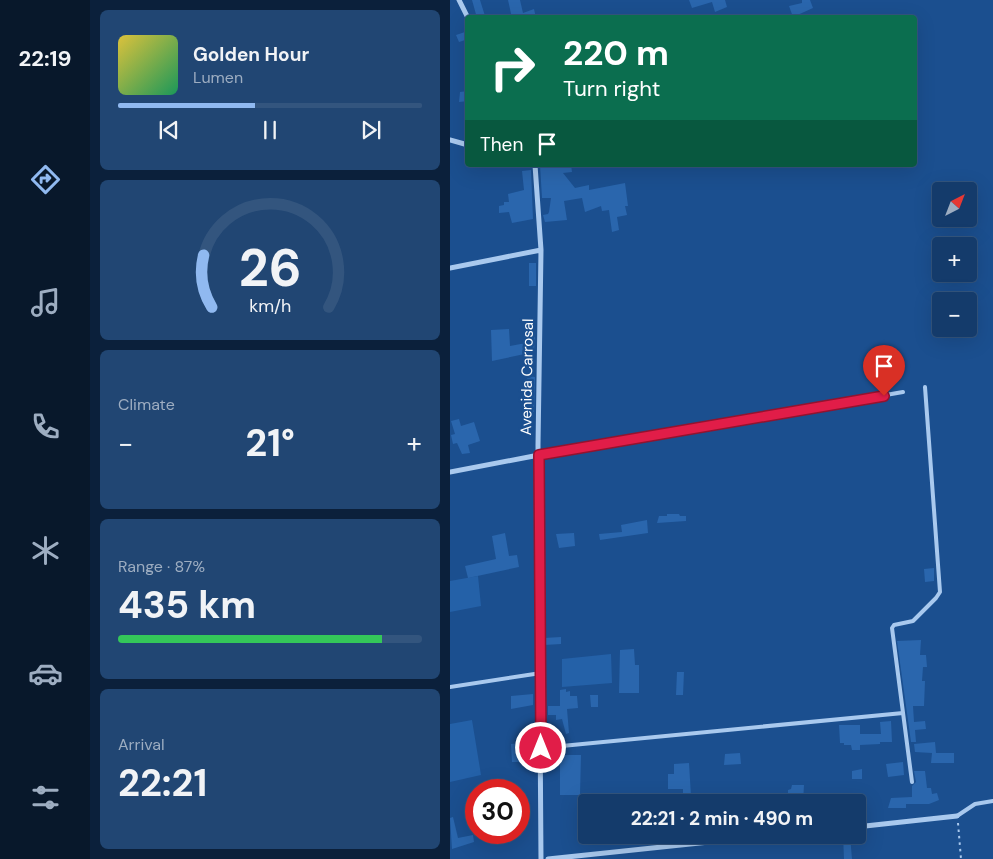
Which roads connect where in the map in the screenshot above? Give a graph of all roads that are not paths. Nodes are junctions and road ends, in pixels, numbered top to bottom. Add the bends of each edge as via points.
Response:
1 (459, 0) edge
2 (466, 15) edge
3 (450, 140) edge
4 (465, 144) edge
5 (535, 167) edge
6 (541, 250) junction
7 (450, 268) edge
8 (925, 387) dead end
9 (903, 392) dead end
10 (539, 455) junction
11 (450, 472) edge
12 (541, 673) junction
13 (450, 687) edge
14 (903, 714) junction
15 (541, 748) junction
16 (912, 782) dead end
17 (993, 801) edge
18 (957, 816) joint
19 (866, 825) edge
20 (690, 844) edge
21 (541, 859) edge
22 (548, 859) edge

1 - 2 street
3 - 4 street
5 - 6 street, Avenida Carrosal
6 - 7 street
6 - 10 street, Avenida Carrosal
8 - 14 lane via 940,592 913,621 892,628
9 - 10 lane
10 - 11 street
10 - 12 street, Avenida Carrosal
12 - 13 lane
12 - 15 street, Avenida Carrosal
14 - 15 lane
14 - 16 lane
15 - 21 street, Avenida Carrosal
17 - 18 lane via 975,804
18 - 19 street
20 - 22 street

